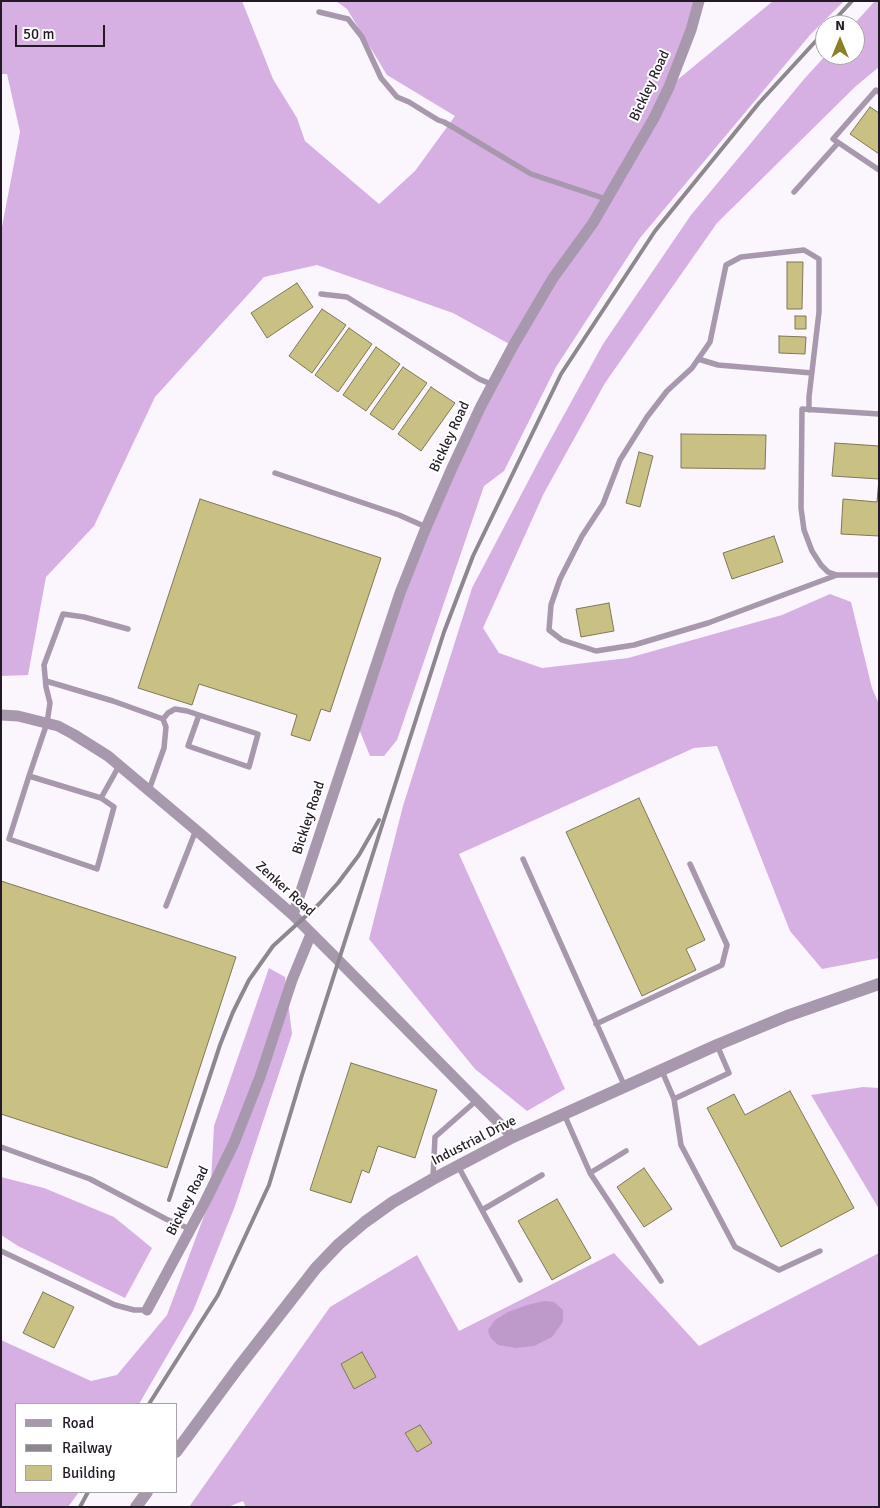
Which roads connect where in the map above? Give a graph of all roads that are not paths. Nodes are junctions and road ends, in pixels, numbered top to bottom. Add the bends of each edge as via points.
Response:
1 (699, 1) edge
2 (319, 12) dead end
3 (879, 92) edge
4 (838, 143) junction
5 (879, 170) edge
6 (794, 192) dead end
7 (606, 199) junction
8 (321, 294) dead end
9 (698, 359) junction
10 (812, 373) junction
11 (493, 385) junction
12 (809, 410) junction
13 (879, 414) edge
14 (276, 473) dead end
15 (426, 527) junction
16 (837, 575) junction
17 (879, 575) edge
18 (128, 629) dead end
19 (46, 681) junction
20 (1, 715) edge
21 (199, 715) junction
22 (163, 719) junction
23 (47, 723) junction
24 (120, 766) junction
25 (29, 776) junction
26 (149, 791) junction
27 (101, 798) junction
28 (196, 830) junction
29 (523, 859) dead end
30 (690, 864) dead end
31 (166, 906) dead end
32 (292, 915) junction
33 (311, 934) junction
34 (879, 984) edge
35 (596, 1024) junction
36 (716, 1045) junction
37 (661, 1070) junction
38 (624, 1087) junction
39 (674, 1099) junction
40 (477, 1100) junction
41 (564, 1114) junction
42 (514, 1137) junction
43 (1, 1147) edge
44 (626, 1151) dead end
45 (458, 1166) junction
46 (590, 1173) junction
47 (542, 1175) dead end
48 (433, 1179) junction
49 (482, 1210) junction
50 (190, 1229) junction
51 (1, 1251) edge
52 (820, 1251) dead end
53 (520, 1280) dead end
54 (661, 1281) dead end
55 (146, 1310) joint
56 (178, 1449) edge
57 (146, 1493) edge
58 (136, 1507) edge

1 - 7 street, Bickley Road via 669,87
2 - 7 lane via 348,19 362,37 381,78 397,97 531,174
3 - 4 lane via 876,90 833,139
4 - 5 lane
4 - 6 lane
7 - 11 street, Bickley Road via 593,223 553,278
8 - 11 lane via 347,297
9 - 10 lane via 718,365
9 - 10 lane via 710,342 726,266 741,257 804,250 818,259 819,312
9 - 16 lane via 667,390 620,460 603,504 560,579 551,605 550,630 562,640 596,651 634,645
10 - 12 lane
11 - 15 street, Bickley Road
12 - 13 lane
12 - 16 lane via 802,409 801,508 804,530 821,564 828,572
14 - 15 lane
15 - 32 street, Bickley Road via 400,593
16 - 17 lane
18 - 19 lane via 63,614 44,665
19 - 22 lane
19 - 23 lane via 50,703
20 - 23 street, Zenker Road
21 - 21 lane via 258,734 249,767 188,746
21 - 22 lane via 175,710
22 - 26 lane via 166,726 164,748
23 - 24 street, Zenker Road via 73,734
23 - 25 lane
24 - 26 street, Zenker Road
24 - 27 lane
25 - 27 lane
25 - 27 lane via 9,839 97,869 114,807
26 - 28 street, Zenker Road
28 - 31 lane
28 - 32 street, Zenker Road
29 - 35 lane
30 - 35 lane via 726,945 722,965
32 - 33 street, Zenker Road
33 - 40 street, Zenker Road
33 - 50 street, Bickley Road via 234,1143
34 - 36 street, Industrial Drive
35 - 38 lane
36 - 37 street, Industrial Drive
36 - 39 lane via 728,1073
37 - 38 street, Industrial Drive
37 - 39 lane
38 - 41 street, Industrial Drive
39 - 52 lane via 681,1145 735,1247 779,1270
40 - 42 street, Zenker Road
40 - 48 lane via 435,1137
41 - 42 street, Industrial Drive
41 - 46 lane
42 - 45 street, Industrial Drive
43 - 50 lane via 90,1179
44 - 46 lane
45 - 48 street, Industrial Drive
45 - 49 lane
46 - 54 lane
47 - 49 lane
48 - 56 street, Industrial Drive via 365,1222 316,1268
49 - 53 lane
50 - 55 street, Bickley Road
51 - 55 lane via 116,1305
57 - 58 street

